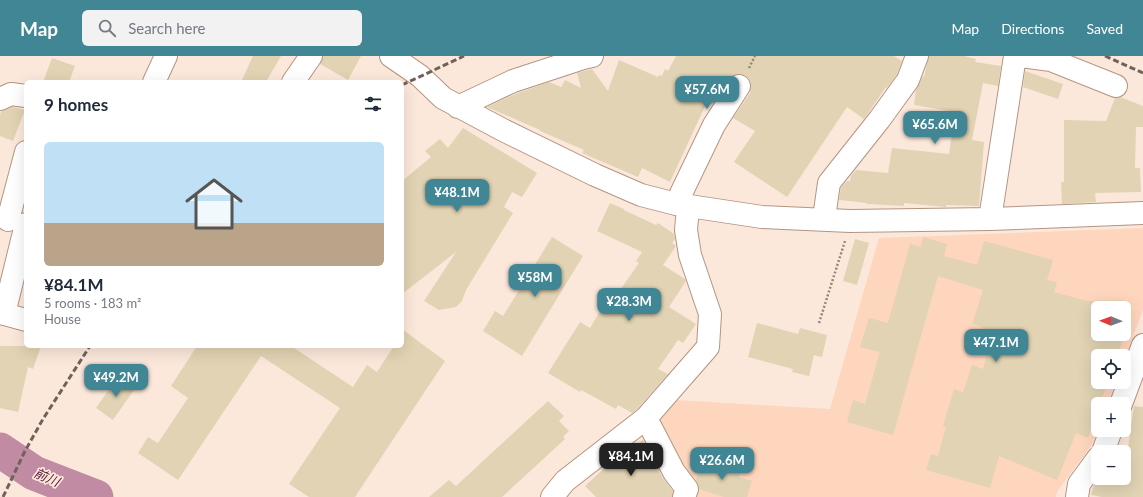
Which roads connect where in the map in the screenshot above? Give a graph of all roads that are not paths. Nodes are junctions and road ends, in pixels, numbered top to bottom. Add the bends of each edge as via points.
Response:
1 (166, 56) edge
2 (311, 56) edge
3 (592, 56) edge
4 (917, 56) edge
5 (1016, 56) edge
6 (1021, 56) edge
7 (398, 57) edge
8 (155, 80) edge
9 (294, 80) edge
10 (738, 86) dead end
11 (1116, 86) dead end
12 (24, 96) edge
13 (0, 99) edge
14 (458, 107) junction
15 (24, 165) edge
16 (682, 206) junction
17 (1143, 213) edge
18 (990, 219) junction
19 (830, 220) junction
20 (15, 221) edge
21 (2, 314) edge
22 (24, 320) edge
23 (1143, 345) edge
24 (1124, 397) edge
25 (646, 418) junction
26 (1091, 468) edge
27 (552, 497) edge
28 (684, 497) edge
29 (1076, 497) edge

1 - 8 street
2 - 9 street
3 - 14 street via 513,81
4 - 19 street via 908,80 829,183 825,211
5 - 18 street
6 - 11 street via 1051,60
7 - 14 street via 443,98
10 - 16 street via 714,125
12 - 13 street via 11,94
14 - 16 street via 595,175 641,194
15 - 20 street
16 - 19 street via 762,217
16 - 25 street via 690,255 710,314 708,347
17 - 18 street
18 - 19 street
20 - 21 street
21 - 22 street
23 - 24 street
25 - 27 street via 565,480
25 - 28 street via 674,472 687,489
26 - 29 street via 1079,484

